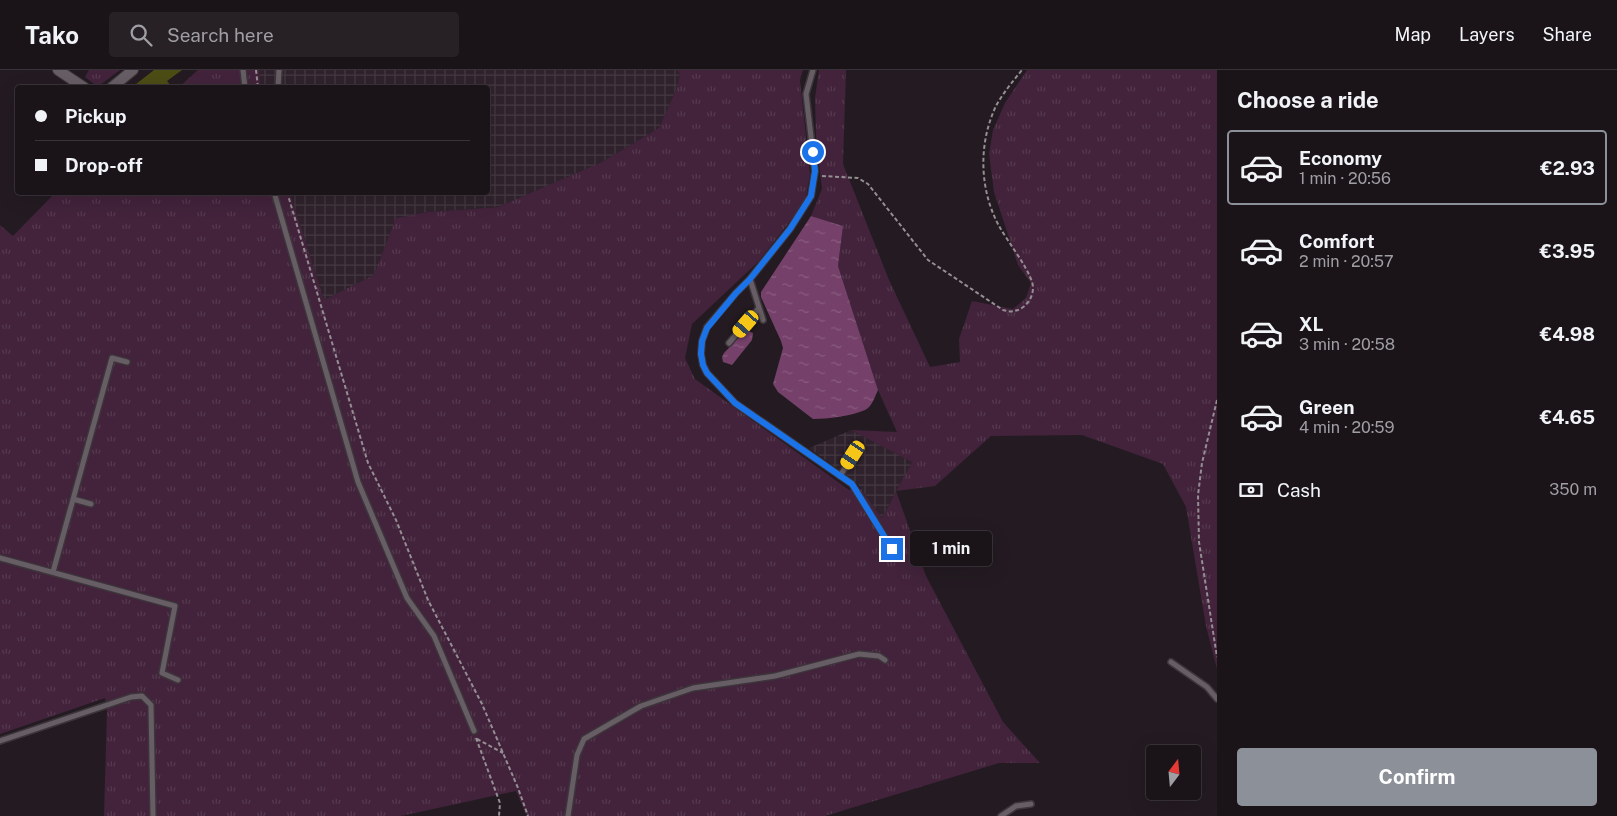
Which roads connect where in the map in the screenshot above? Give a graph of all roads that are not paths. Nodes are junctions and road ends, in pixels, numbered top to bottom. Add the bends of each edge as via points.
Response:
1 (58, 70) edge
2 (132, 70) edge
3 (243, 70) edge
4 (279, 70) edge
5 (813, 70) edge
6 (80, 85) edge
7 (114, 85) edge
8 (244, 85) edge
9 (278, 85) edge
10 (275, 195) edge
11 (750, 279) junction
12 (759, 308) junction
13 (763, 320) dead end
14 (729, 344) dead end
15 (127, 362) dead end
16 (853, 455) dead end
17 (840, 476) junction
18 (73, 499) junction
19 (91, 504) dead end
20 (892, 549) dead end
21 (0, 558) edge
22 (53, 572) junction
23 (885, 660) dead end
24 (1171, 662) dead end
25 (178, 680) dead end
26 (1217, 699) edge
27 (474, 731) road end
28 (0, 741) edge
29 (1031, 804) dead end
30 (153, 816) edge
31 (568, 816) edge
32 (1001, 816) edge

1 - 6 street
2 - 7 street
3 - 8 lane
4 - 9 lane
5 - 11 lane via 806,94 815,175 811,196 790,229
10 - 27 lane via 358,482 407,598 434,636
11 - 12 lane
11 - 17 lane via 707,328 702,341 703,365 735,403
12 - 13 lane
12 - 14 lane
15 - 18 lane via 112,358
16 - 17 lane
17 - 20 lane via 852,484
18 - 19 lane
18 - 22 lane
21 - 22 lane
22 - 25 lane via 175,606 162,673
23 - 31 lane via 879,656 859,654 775,676 693,688 641,706 584,739 577,755
24 - 26 lane via 1207,687
28 - 30 lane via 142,696 151,706
29 - 32 lane via 1016,806

